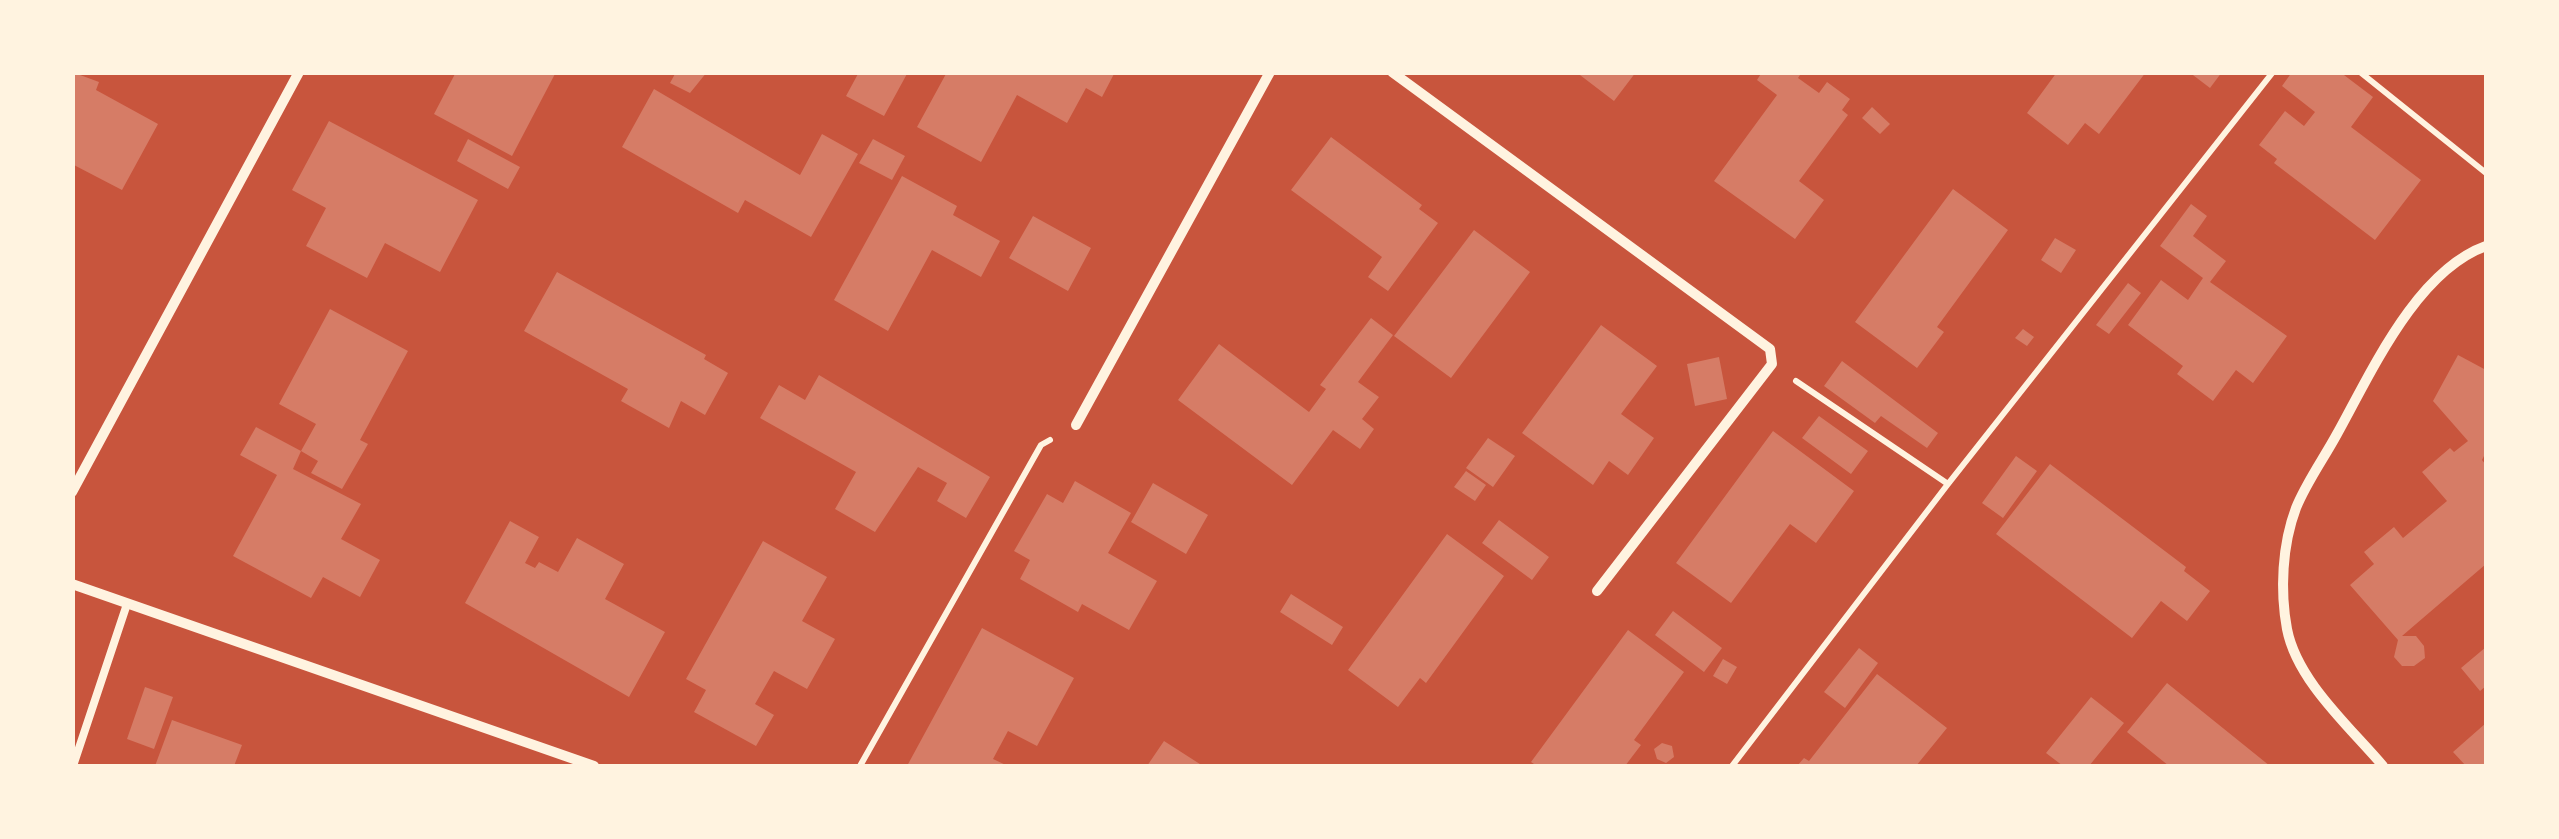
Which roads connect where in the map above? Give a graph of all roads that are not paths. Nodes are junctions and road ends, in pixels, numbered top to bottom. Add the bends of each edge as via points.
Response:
1 (299, 72) edge
2 (1270, 72) edge
3 (1392, 72) edge
4 (2486, 246) edge
5 (1076, 425) road end
6 (72, 492) edge
7 (72, 584) edge
8 (1597, 591) dead end
9 (127, 604) junction
10 (73, 766) edge
11 (594, 766) edge
12 (2382, 766) edge

1 - 6 street
2 - 5 street
3 - 8 street via 1770,349 1772,364
4 - 12 street via 2427,290 2394,332 2296,509 2282,576 2288,633 2314,685
7 - 9 street
9 - 10 lane
9 - 11 street

